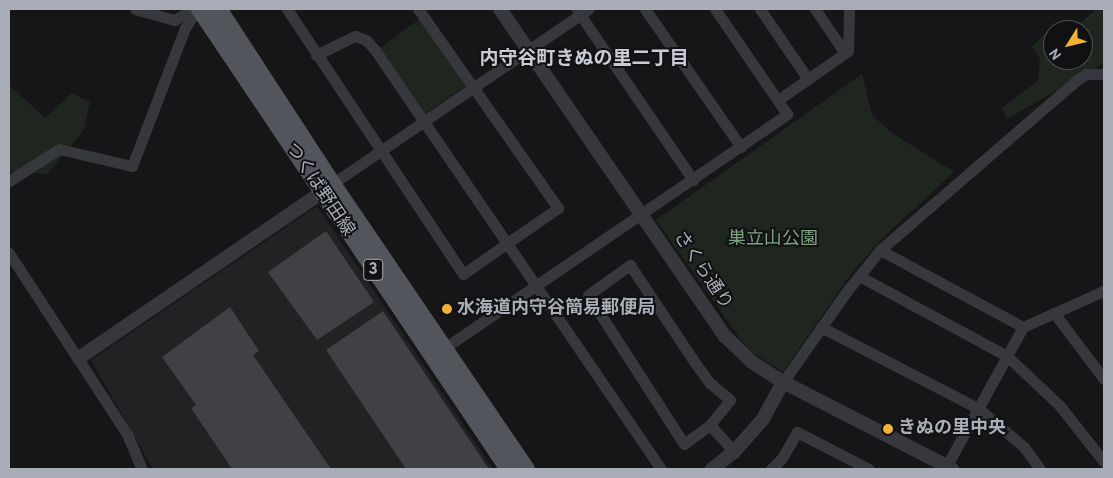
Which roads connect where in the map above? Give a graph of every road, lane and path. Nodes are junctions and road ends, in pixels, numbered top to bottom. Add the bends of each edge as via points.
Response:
1 (135, 9) edge
2 (197, 9) edge
3 (218, 9) edge
4 (287, 9) edge
5 (418, 9) edge
6 (500, 9) edge
7 (645, 9) edge
8 (715, 9) edge
9 (760, 9) edge
10 (815, 9) edge
11 (849, 9) edge
12 (582, 11) edge
13 (528, 51) junction
14 (845, 54) junction
15 (316, 55) junction
16 (1104, 74) edge
17 (808, 79) junction
18 (475, 88) junction
19 (778, 100) junction
20 (425, 120) junction
21 (741, 147) junction
22 (380, 151) junction
23 (692, 180) junction
24 (9, 181) edge
25 (326, 188) junction
26 (641, 215) junction
27 (509, 243) junction
28 (880, 250) junction
29 (9, 253) edge
30 (859, 276) junction
31 (537, 286) junction
32 (1104, 293) edge
33 (1054, 313) junction
34 (821, 327) junction
35 (1023, 327) junction
36 (444, 349) junction
37 (1007, 356) junction
38 (79, 358) junction
39 (1104, 379) edge
40 (783, 382) junction
41 (980, 409) junction
42 (710, 425) junction
43 (734, 452) junction
44 (782, 458) junction
45 (1104, 462) edge
46 (950, 468) edge
47 (142, 469) edge
48 (509, 469) edge
49 (526, 469) edge
50 (661, 469) edge
51 (712, 469) edge
52 (771, 469) edge
53 (789, 469) edge
54 (869, 469) edge
55 (1040, 469) edge

1 - 2 street via 174,20
2 - 24 street via 185,28 132,166 59,149
2 - 25 main road, つくば野田線 / 3
3 - 25 main road, つくば野田線 / 3
4 - 15 street
5 - 18 street
6 - 13 street, さくら通り
7 - 21 street
8 - 19 street
9 - 17 street
10 - 14 street
11 - 14 street via 848,51
12 - 13 street
12 - 23 street
13 - 18 street
13 - 26 street, さくら通り
14 - 17 street
15 - 20 street via 355,36 366,40
15 - 22 street
16 - 28 street via 1086,74 1077,80
17 - 19 street
18 - 20 street
18 - 27 street via 558,208
19 - 21 street via 787,114
20 - 22 street
20 - 27 street
21 - 23 street
22 - 25 street
22 - 27 street via 463,274
23 - 26 street
25 - 36 main road, つくば野田線 / 3
25 - 38 street
25 - 48 main road, つくば野田線 / 3
26 - 31 street
26 - 40 street, さくら通り via 725,336 752,362
27 - 31 street
28 - 30 street
28 - 35 street
29 - 38 street
30 - 34 street
30 - 37 street
31 - 36 street
31 - 50 street
32 - 33 street
33 - 35 street
33 - 39 street
34 - 40 street
34 - 41 street
35 - 37 street
36 - 49 main road, つくば野田線 / 3
37 - 41 street
37 - 45 street via 1060,406
38 - 47 street via 127,434
40 - 43 street via 763,419
40 - 46 street, さくら通り
41 - 46 street
41 - 55 street via 1024,447
42 - 42 street via 684,444 588,295 630,265 710,383 730,400
42 - 43 street
43 - 51 street
44 - 52 street
44 - 53 street
44 - 54 street via 797,432

